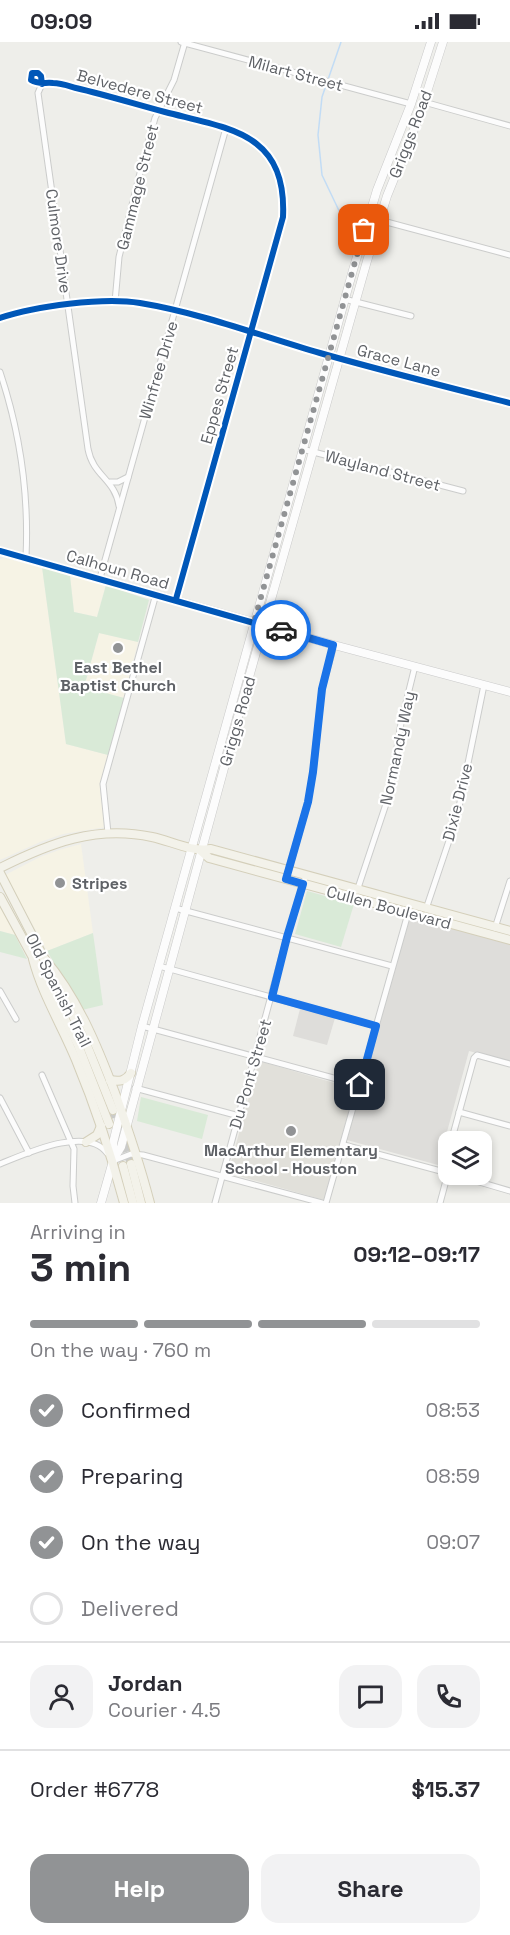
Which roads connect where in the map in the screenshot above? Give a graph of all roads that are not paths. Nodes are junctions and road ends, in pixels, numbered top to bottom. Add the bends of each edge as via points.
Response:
1 (183, 42) edge
2 (431, 42) edge
3 (443, 42) edge
4 (32, 73) dead end
5 (42, 84) junction
6 (424, 102) junction
7 (411, 104) junction
8 (159, 110) junction
9 (510, 126) edge
10 (226, 128) junction
11 (249, 138) joint
12 (368, 217) junction
13 (380, 220) junction
14 (510, 255) edge
15 (345, 299) junction
16 (115, 302) junction
17 (356, 302) junction
18 (68, 305) junction
19 (175, 311) junction
20 (411, 316) dead end
21 (0, 318) edge
22 (251, 332) junction
23 (328, 356) junction
24 (340, 359) junction
25 (0, 372) edge
26 (510, 403) edge
27 (303, 449) junction
28 (314, 452) junction
29 (128, 477) junction
30 (110, 482) junction
31 (463, 491) dead end
32 (119, 508) junction
33 (277, 536) junction
34 (289, 539) junction
35 (0, 551) edge
36 (26, 557) junction
37 (100, 578) junction
38 (156, 594) junction
39 (176, 600) junction
40 (254, 622) junction
41 (264, 625) junction
42 (333, 645) junction
43 (415, 666) junction
44 (484, 685) junction
45 (510, 692) edge
46 (232, 700) junction
47 (242, 702) junction
48 (213, 769) junction
49 (223, 772) junction
50 (108, 833) junction
51 (191, 848) junction
52 (201, 851) junction
53 (0, 868) edge
54 (0, 873) edge
55 (288, 875) junction
56 (304, 880) junction
57 (510, 881) edge
58 (357, 893) junction
59 (0, 897) edge
60 (175, 908) junction
61 (409, 908) junction
62 (186, 911) junction
63 (425, 912) junction
64 (494, 931) junction
65 (510, 931) edge
66 (287, 937) junction
67 (510, 940) edge
68 (37, 955) junction
69 (159, 966) junction
70 (392, 966) junction
71 (170, 969) junction
72 (0, 991) edge
73 (272, 997) junction
74 (16, 1019) dead end
75 (142, 1026) junction
76 (376, 1026) junction
77 (153, 1029) junction
78 (255, 1056) junction
79 (510, 1064) edge
80 (131, 1073) junction
81 (42, 1075) dead end
82 (110, 1080) junction
83 (360, 1085) junction
84 (127, 1088) junction
85 (137, 1088) junction
86 (0, 1098) edge
87 (117, 1110) junction
88 (459, 1112) junction
89 (239, 1116) junction
90 (105, 1125) junction
91 (127, 1125) junction
92 (510, 1126) edge
93 (454, 1131) edge
94 (73, 1142) junction
95 (86, 1142) junction
96 (344, 1145) junction
97 (29, 1153) junction
98 (136, 1154) junction
99 (113, 1161) junction
100 (0, 1164) edge
101 (438, 1170) edge
102 (222, 1175) junction
103 (445, 1185) edge
104 (489, 1185) edge
105 (510, 1191) edge
106 (75, 1203) edge
107 (101, 1203) edge
108 (124, 1203) edge
109 (133, 1203) edge
110 (141, 1203) edge
111 (150, 1203) edge
112 (215, 1203) edge
113 (322, 1203) edge
114 (326, 1203) edge
115 (440, 1203) edge

1 - 7 street, Milart Street
1 - 8 street, Gammage Street via 174,80
2 - 7 main road, Griggs Road
3 - 6 main road, Griggs Road
4 - 5 street via 31,80
5 - 8 street, Belvedere Street via 52,82
5 - 18 street, Culmore Drive via 38,93
6 - 9 street
6 - 13 main road, Griggs Road
7 - 12 main road, Griggs Road
8 - 10 street, Belvedere Street
8 - 16 street, Gammage Street via 119,257
10 - 11 street, Belvedere Street
10 - 19 street, Winfree Drive
11 - 22 street, Eppes Street via 272,160 284,205
12 - 13 street
12 - 15 main road, Griggs Road
13 - 14 street
13 - 17 main road, Griggs Road
15 - 17 street
15 - 23 main road, Griggs Road
16 - 18 street, Grace Lane
16 - 19 street, Grace Lane
17 - 20 street
17 - 24 main road, Griggs Road
18 - 21 street, Grace Lane
18 - 30 street, Culmore Drive via 89,454 95,469
19 - 22 street, Grace Lane
19 - 29 street, Winfree Drive
22 - 23 street, Grace Lane
22 - 39 street, Eppes Street
23 - 24 street, Grace Lane
23 - 27 main road, Griggs Road
24 - 26 street, Grace Lane
24 - 28 main road, Griggs Road
25 - 36 street via 22,459
27 - 28 street, Wayland Street
27 - 33 main road, Griggs Road
28 - 31 street, Wayland Street
28 - 34 main road, Griggs Road
29 - 30 street
29 - 32 street, Winfree Drive
30 - 32 street, Culmore Drive
32 - 37 street, Winfree Drive
33 - 34 main road
33 - 40 main road, Griggs Road
34 - 41 main road, Griggs Road
35 - 36 main road, Calhoun Road
36 - 37 main road, Calhoun Road
37 - 38 main road, Calhoun Road
38 - 39 main road, Calhoun Road
38 - 50 street via 104,784
39 - 40 main road, Calhoun Road
40 - 41 main road, Calhoun Road
40 - 46 main road, Griggs Road
41 - 42 main road, Calhoun Road
41 - 47 main road, Griggs Road
42 - 43 main road, Calhoun Road
42 - 55 street via 322,689 308,802
43 - 44 main road, Calhoun Road
43 - 58 street, Normandy Way via 387,801
44 - 45 main road, Calhoun Road
44 - 63 street, Dixie Drive via 457,817
46 - 47 main road
46 - 48 main road, Griggs Road
47 - 49 main road, Griggs Road
48 - 49 main road
48 - 51 main road, Griggs Road
49 - 52 main road, Griggs Road
50 - 51 main road, Cullen Boulevard via 152,837
50 - 53 main road, Cullen Boulevard via 51,844
51 - 52 main road, Cullen Boulevard
51 - 60 main road, Griggs Road
52 - 55 main road, Cullen Boulevard via 208,858
52 - 62 main road, Griggs Road
54 - 68 main road, Old Spanish Trail
55 - 56 main road, Cullen Boulevard
56 - 58 main road, Cullen Boulevard
56 - 66 street, Du Pont Street
57 - 64 street
58 - 61 main road, Cullen Boulevard
59 - 68 main road, Old Spanish Trail
60 - 62 street
60 - 69 main road, Griggs Road
61 - 63 main road, Cullen Boulevard
61 - 70 street
62 - 66 street
62 - 71 main road, Griggs Road
63 - 64 main road, Cullen Boulevard
64 - 65 main road, Cullen Boulevard
64 - 67 main road, Cullen Boulevard
66 - 70 street
66 - 73 street, Du Pont Street
68 - 82 main road via 62,981 79,1009
68 - 87 main road, Old Spanish Trail via 84,1038
68 - 90 main road via 38,977
69 - 71 street
69 - 75 main road, Griggs Road
70 - 76 street
71 - 73 street
71 - 77 main road, Griggs Road
72 - 74 street
73 - 76 street
73 - 78 street, Du Pont Street
75 - 77 street
75 - 80 main road, Griggs Road
76 - 83 street
77 - 78 street
77 - 85 main road, Griggs Road
78 - 83 street
78 - 89 street, Du Pont Street
79 - 88 street via 477,1055
80 - 82 main road via 122,1081
80 - 84 main road, Griggs Road
81 - 94 street
82 - 87 main road
83 - 96 street
84 - 85 street
84 - 87 main road, Griggs Road
85 - 89 street
85 - 91 main road, Griggs Road
86 - 97 street
87 - 91 main road
87 - 99 main road, Griggs Road
88 - 92 street
88 - 93 street
89 - 102 street, Du Pont Street
90 - 95 main road
90 - 99 main road
91 - 98 main road
91 - 99 main road, Griggs Road
94 - 95 street
94 - 97 street
94 - 106 street
95 - 99 street via 101,1146
96 - 101 street
96 - 114 street
97 - 100 street
98 - 99 street
98 - 102 street
98 - 111 main road
99 - 107 main road, Griggs Road
99 - 108 main road
102 - 112 street, Du Pont Street
102 - 113 street
103 - 115 street
104 - 105 street
109 - 110 main road via 127,1165

